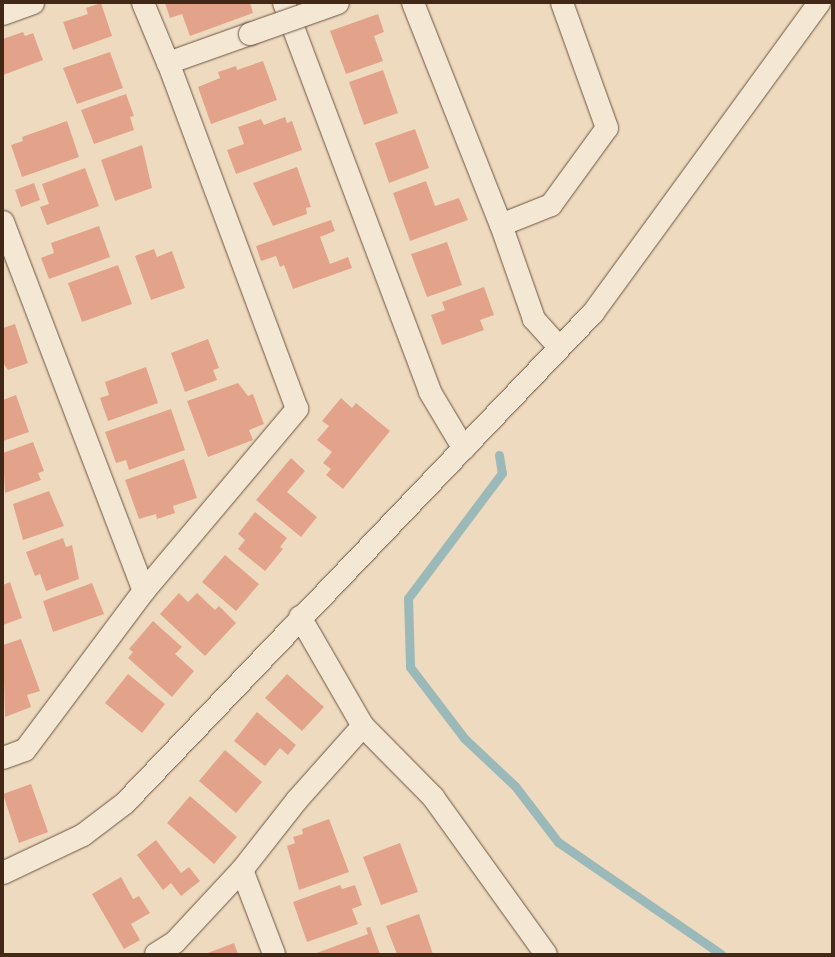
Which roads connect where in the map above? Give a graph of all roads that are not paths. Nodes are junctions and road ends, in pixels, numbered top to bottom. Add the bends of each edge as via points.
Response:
1 (33, 3) edge
2 (143, 3) edge
3 (284, 3) edge
4 (338, 3) edge
5 (413, 3) edge
6 (562, 3) edge
7 (819, 3) edge
8 (3, 14) edge
9 (168, 63) junction
10 (3, 222) edge
11 (500, 225) junction
12 (559, 347) junction
13 (464, 448) junction
14 (144, 592) junction
15 (300, 617) junction
16 (363, 726) junction
17 (3, 758) edge
18 (242, 870) junction
19 (3, 873) edge
20 (156, 954) edge
21 (274, 954) edge
22 (546, 954) edge

1 - 8 street
2 - 9 street
3 - 13 street via 430,392
4 - 9 street, bridge
5 - 11 street
6 - 11 street via 607,128 551,205
7 - 12 street via 593,313
9 - 14 street via 297,409
10 - 14 street
11 - 12 street via 534,319
12 - 13 street
13 - 15 street
14 - 17 street via 25,750
15 - 16 street
15 - 19 street via 125,802 83,835
16 - 18 street via 297,800
16 - 22 street via 433,797
18 - 20 street via 175,942
18 - 21 street

